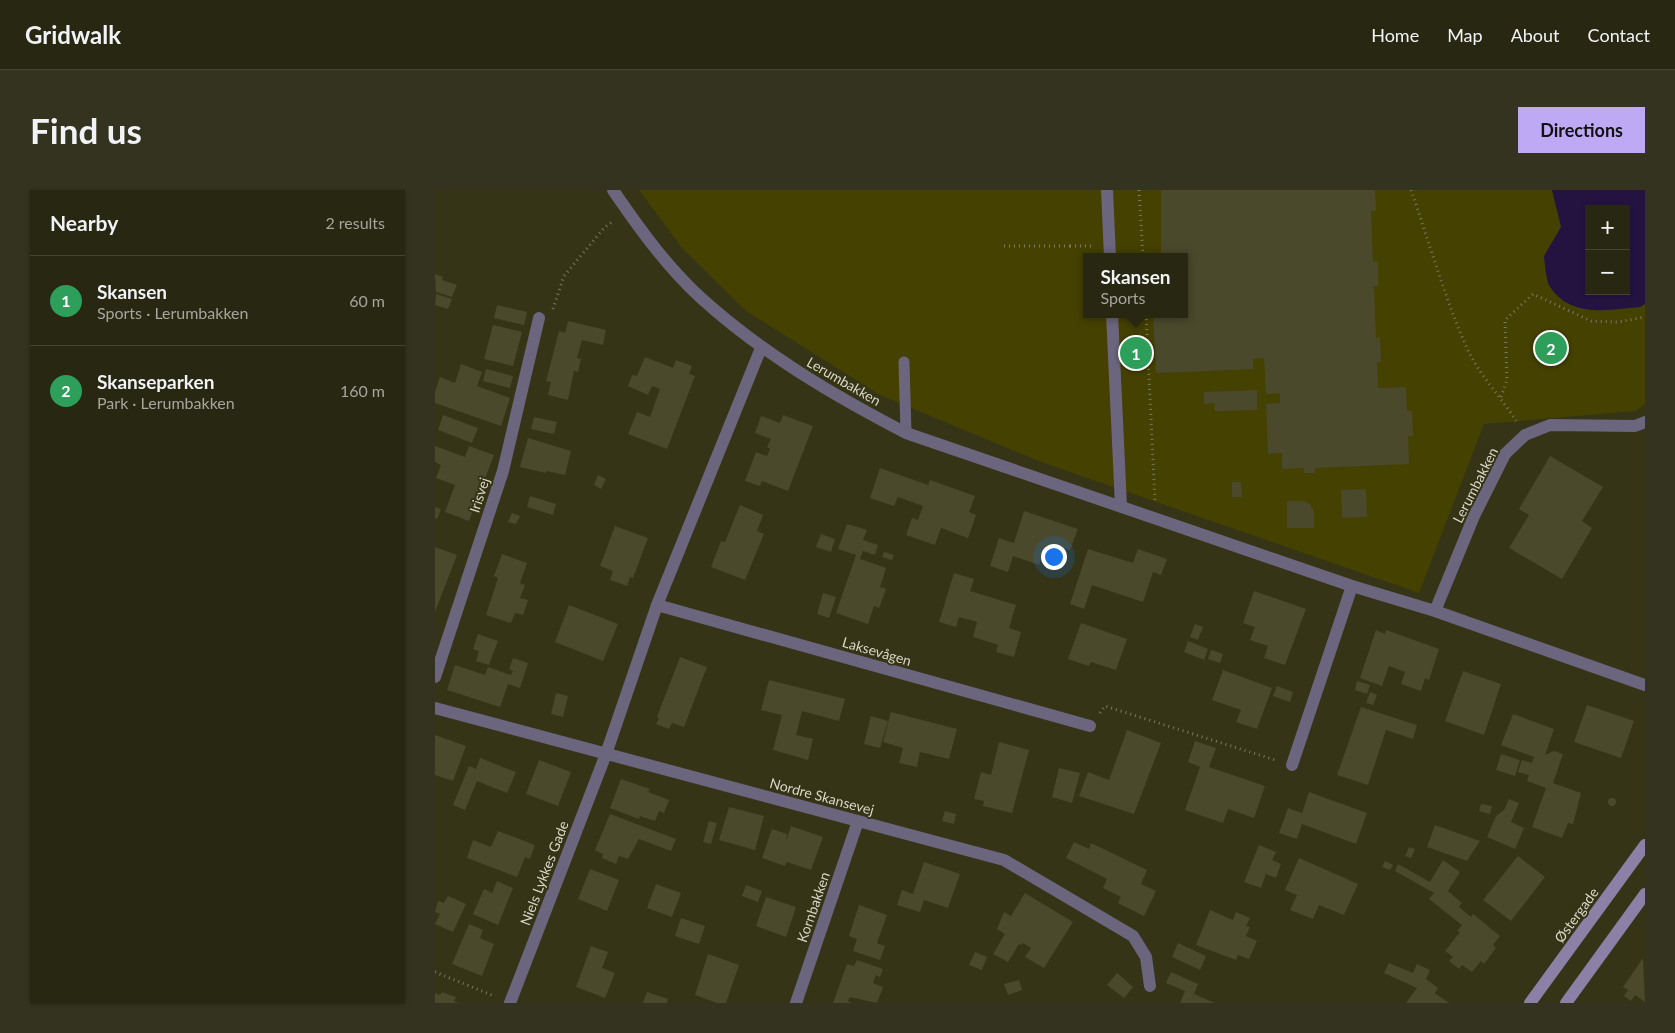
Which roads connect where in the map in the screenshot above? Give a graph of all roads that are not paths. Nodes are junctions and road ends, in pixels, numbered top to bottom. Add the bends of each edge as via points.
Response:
1 (613, 190) edge
2 (1107, 190) edge
3 (1110, 253) edge
4 (539, 318) road end
5 (1112, 318) edge
6 (761, 348) junction
7 (904, 362) dead end
8 (1645, 422) edge
9 (907, 433) junction
10 (1121, 506) junction
11 (1352, 586) junction
12 (657, 604) junction
13 (1435, 611) junction
14 (435, 677) edge
15 (1645, 685) edge
16 (435, 708) edge
17 (1090, 726) road end
18 (606, 754) junction
19 (1292, 765) road end
20 (858, 821) junction
21 (1645, 845) edge
22 (1645, 894) edge
23 (1150, 986) dead end
24 (510, 1003) edge
25 (796, 1003) edge
26 (1531, 1003) edge
27 (1566, 1003) edge

1 - 6 street, Lerumbakken via 649,240 700,297
2 - 3 street
4 - 14 street, Irisvej via 503,471
5 - 10 street
6 - 9 street, Lerumbakken via 838,397
6 - 12 street
7 - 9 lane
8 - 13 street, Lerumbakken via 1635,426 1550,426 1525,435 1505,454
9 - 10 street, Lerumbakken
10 - 11 street, Lerumbakken
11 - 13 street, Lerumbakken
11 - 19 street
12 - 17 street, Laksevågen
12 - 18 street
13 - 15 street, Lerumbakken
16 - 18 street, Nordre Skansevej
18 - 20 street, Nordre Skansevej
18 - 24 street, Niels Lykkes Gade
20 - 23 street, Nordre Skansevej via 1004,860 1133,936 1146,957
20 - 25 street, Kornbakken
21 - 26 main road, Østergade
22 - 27 main road

